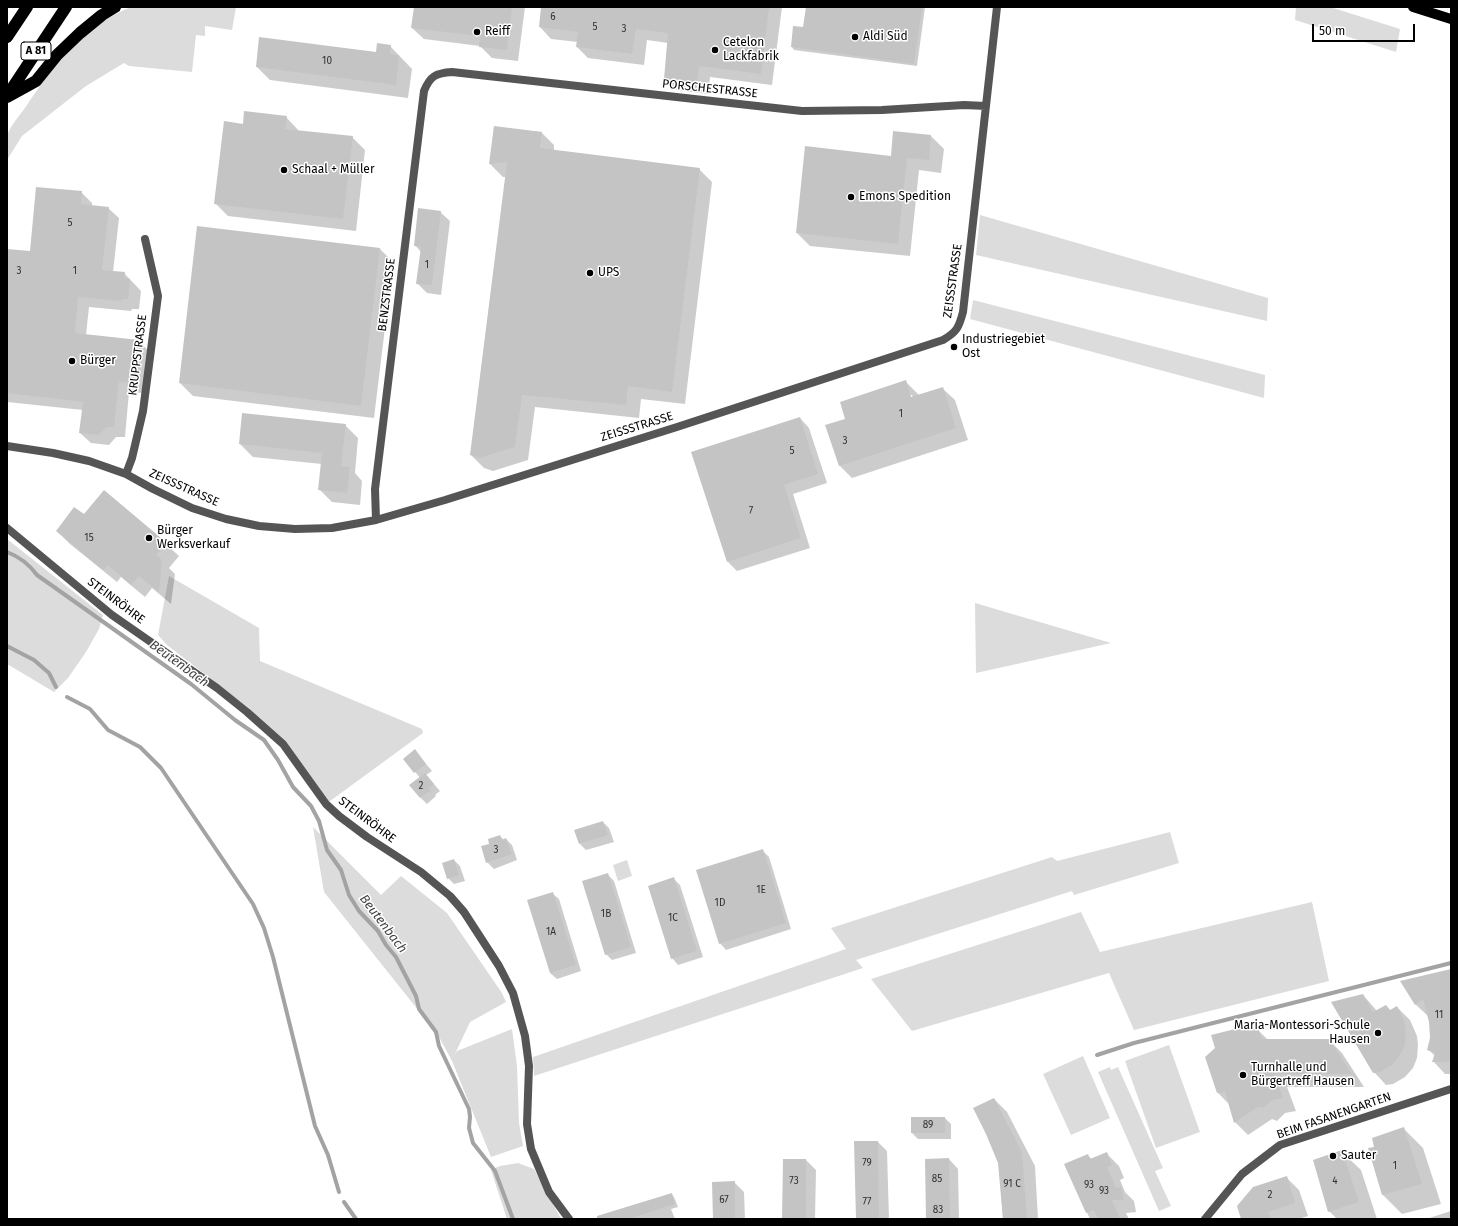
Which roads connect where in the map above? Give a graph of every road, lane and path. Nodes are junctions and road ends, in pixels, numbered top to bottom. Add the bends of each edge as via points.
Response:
1 (27, 7) edge
2 (66, 7) edge
3 (116, 7) edge
4 (997, 7) edge
5 (1413, 7) edge
6 (1451, 19) edge
7 (7, 37) edge
8 (434, 76) joint
9 (7, 96) edge
10 (986, 106) junction
11 (145, 239) dead end
12 (7, 446) edge
13 (126, 474) junction
14 (376, 520) junction
15 (7, 528) edge
16 (1451, 1090) edge
17 (569, 1219) edge
18 (1205, 1219) edge

1 - 7 highway, A 81
2 - 9 highway, A 81
3 - 9 highway via 80,32 36,81
4 - 10 street, ZEISSSTRASSE
5 - 6 main road
8 - 10 street, PORSCHESTRASSE via 452,72 802,111
8 - 14 street, BENZSTRASSE via 424,91 375,489
10 - 14 street, ZEISSSTRASSE via 963,312 960,324 953,334 943,340 685,424
11 - 13 street, KRUPPSTRASSE via 158,296 143,411
12 - 13 street, ZEISSSTRASSE via 89,461
13 - 14 street, ZEISSSTRASSE via 192,508 259,526 295,529 332,528
15 - 17 street, STEINRÖHRE via 112,615 247,712 283,744 326,804 339,816 421,872 450,896 464,912 513,993 525,1036 529,1066 527,1124 531,1149 549,1192
16 - 18 street, BEIM FASANENGARTEN via 1280,1145 1242,1174

